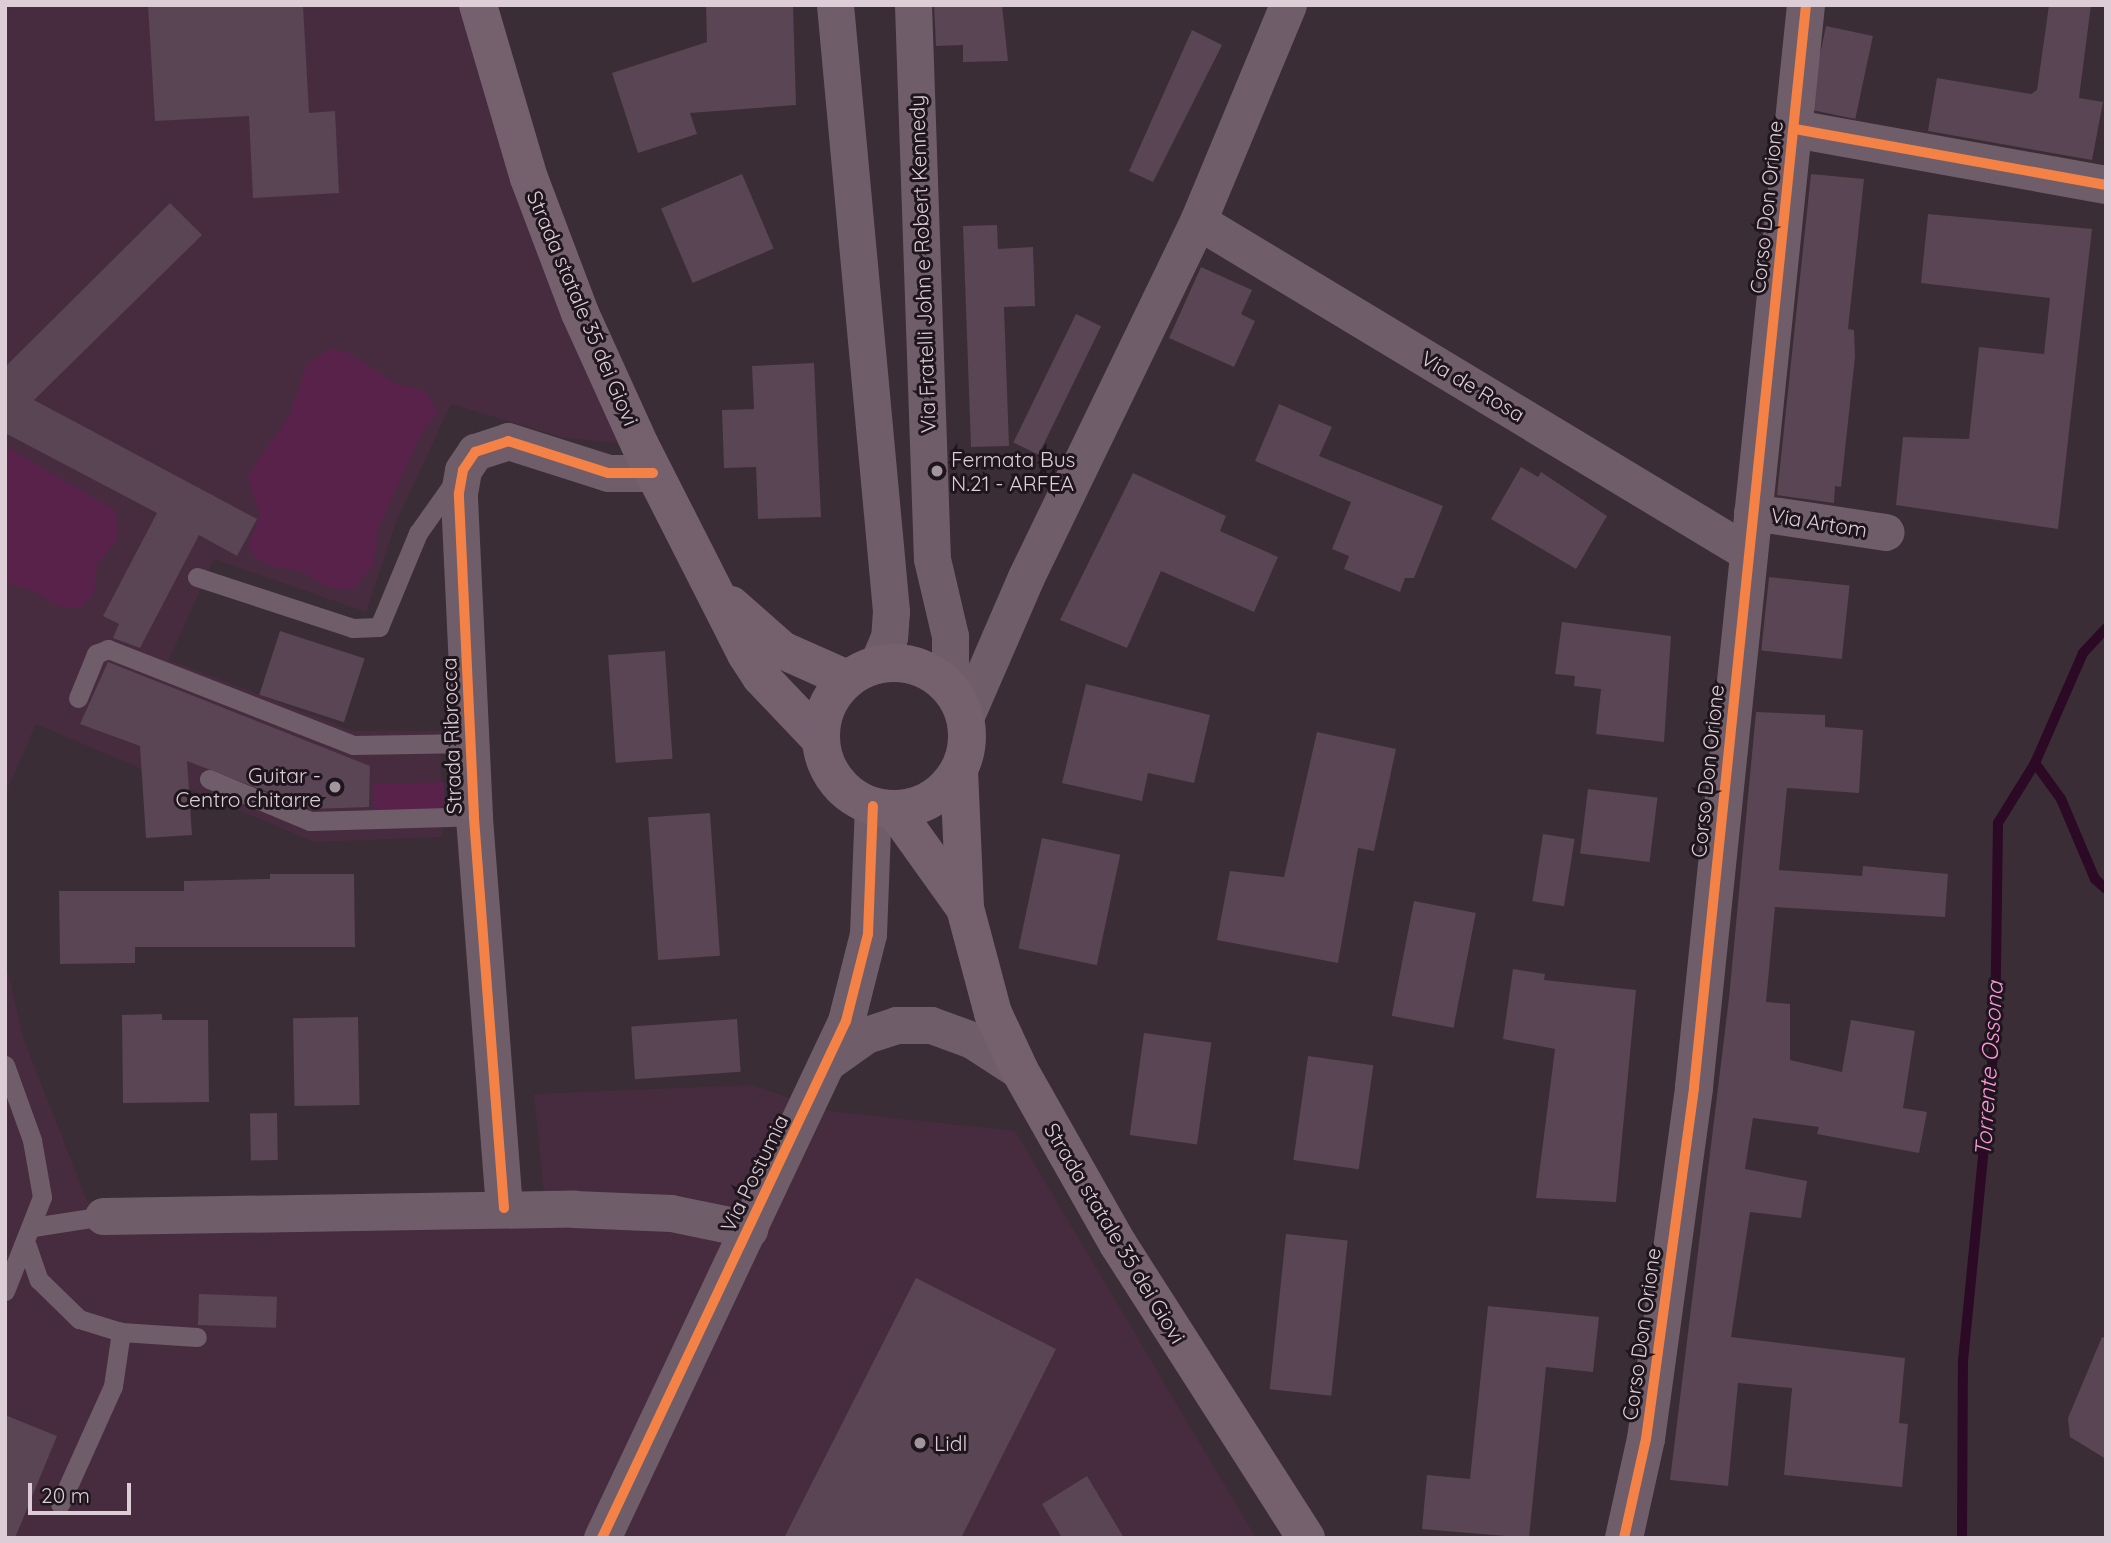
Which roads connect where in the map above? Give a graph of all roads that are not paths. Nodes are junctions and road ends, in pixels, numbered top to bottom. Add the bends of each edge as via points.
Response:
1 (478, 5) edge
2 (835, 5) edge
3 (913, 5) edge
4 (1287, 5) edge
5 (1806, 5) edge
6 (1795, 129) junction
7 (2104, 184) edge
8 (1198, 220) junction
9 (463, 470) junction
10 (653, 473) junction
11 (1752, 512) junction
12 (1886, 532) dead end
13 (1747, 552) junction
14 (197, 577) dead end
15 (722, 597) junction
16 (1013, 605) junction
17 (950, 636) junction
18 (862, 672) junction
19 (78, 698) dead end
20 (957, 703) junction
21 (820, 739) junction
22 (472, 743) junction
23 (958, 770) junction
24 (209, 779) dead end
25 (884, 807) junction
26 (474, 816) junction
27 (965, 908) junction
28 (827, 1063) junction
29 (5, 1065) edge
30 (1020, 1071) junction
31 (504, 1208) junction
32 (103, 1216) joint
33 (33, 1227) junction
34 (749, 1229) junction
35 (27, 1246) junction
36 (5, 1291) edge
37 (121, 1332) junction
38 (197, 1337) dead end
39 (1646, 1439) junction
40 (60, 1504) dead end
41 (602, 1538) edge
42 (1306, 1538) edge
43 (1624, 1538) edge
44 (1645, 1538) edge

1 - 10 main road, Strada statale 35 dei Giovi via 534,191 580,313
2 - 18 street via 891,611 889,637
3 - 17 street, Via Fratelli John e Robert Kennedy via 932,559
4 - 8 street
5 - 6 street, Corso Don Orione
6 - 7 street
6 - 11 street, Corso Don Orione
8 - 13 street, Via de Rosa
8 - 16 street
9 - 10 street via 475,452 509,442 607,473
9 - 14 lane via 418,533 379,627 354,628
9 - 22 street, Strada Ribrocca via 459,494
10 - 15 main road, Strada statale 35 dei Giovi
11 - 12 street, Via Artom
11 - 13 street, Corso Don Orione
13 - 39 street, Corso Don Orione via 1694,1087
15 - 18 main road, Strada statale 35 dei Giovi via 782,650
15 - 21 main road, Strada statale 35 dei Giovi via 761,677
16 - 17 street via 978,640
16 - 20 street
17 - 20 street, Via Fratelli John e Robert Kennedy
18 - 20 main road via 916,666
18 - 21 main road via 823,716
19 - 22 lane via 96,654 108,649 353,745
20 - 23 main road via 965,753
21 - 25 main road via 836,781
22 - 26 street, Strada Ribrocca
23 - 25 main road via 944,790 922,803
23 - 27 main road, Strada statale 35 dei Giovi
24 - 26 lane via 310,821
25 - 27 main road, Strada statale 35 dei Giovi
25 - 28 street, Via Postumia via 869,934 846,1021
26 - 31 street, Strada Ribrocca
27 - 30 main road, Strada statale 35 dei Giovi via 978,972
28 - 30 street via 866,1035 896,1026 931,1025 972,1040
28 - 34 street, Via Postumia
29 - 33 lane via 34,1151 42,1197
30 - 42 main road, Strada statale 35 dei Giovi via 1118,1244
31 - 32 street
31 - 34 street via 671,1213
32 - 33 lane
33 - 35 lane
34 - 41 street, Via Postumia
35 - 36 lane
35 - 37 lane via 39,1280 79,1320
37 - 38 lane
37 - 40 lane via 113,1386
39 - 43 street, Corso Don Orione
39 - 44 street, Corso Don Orione

